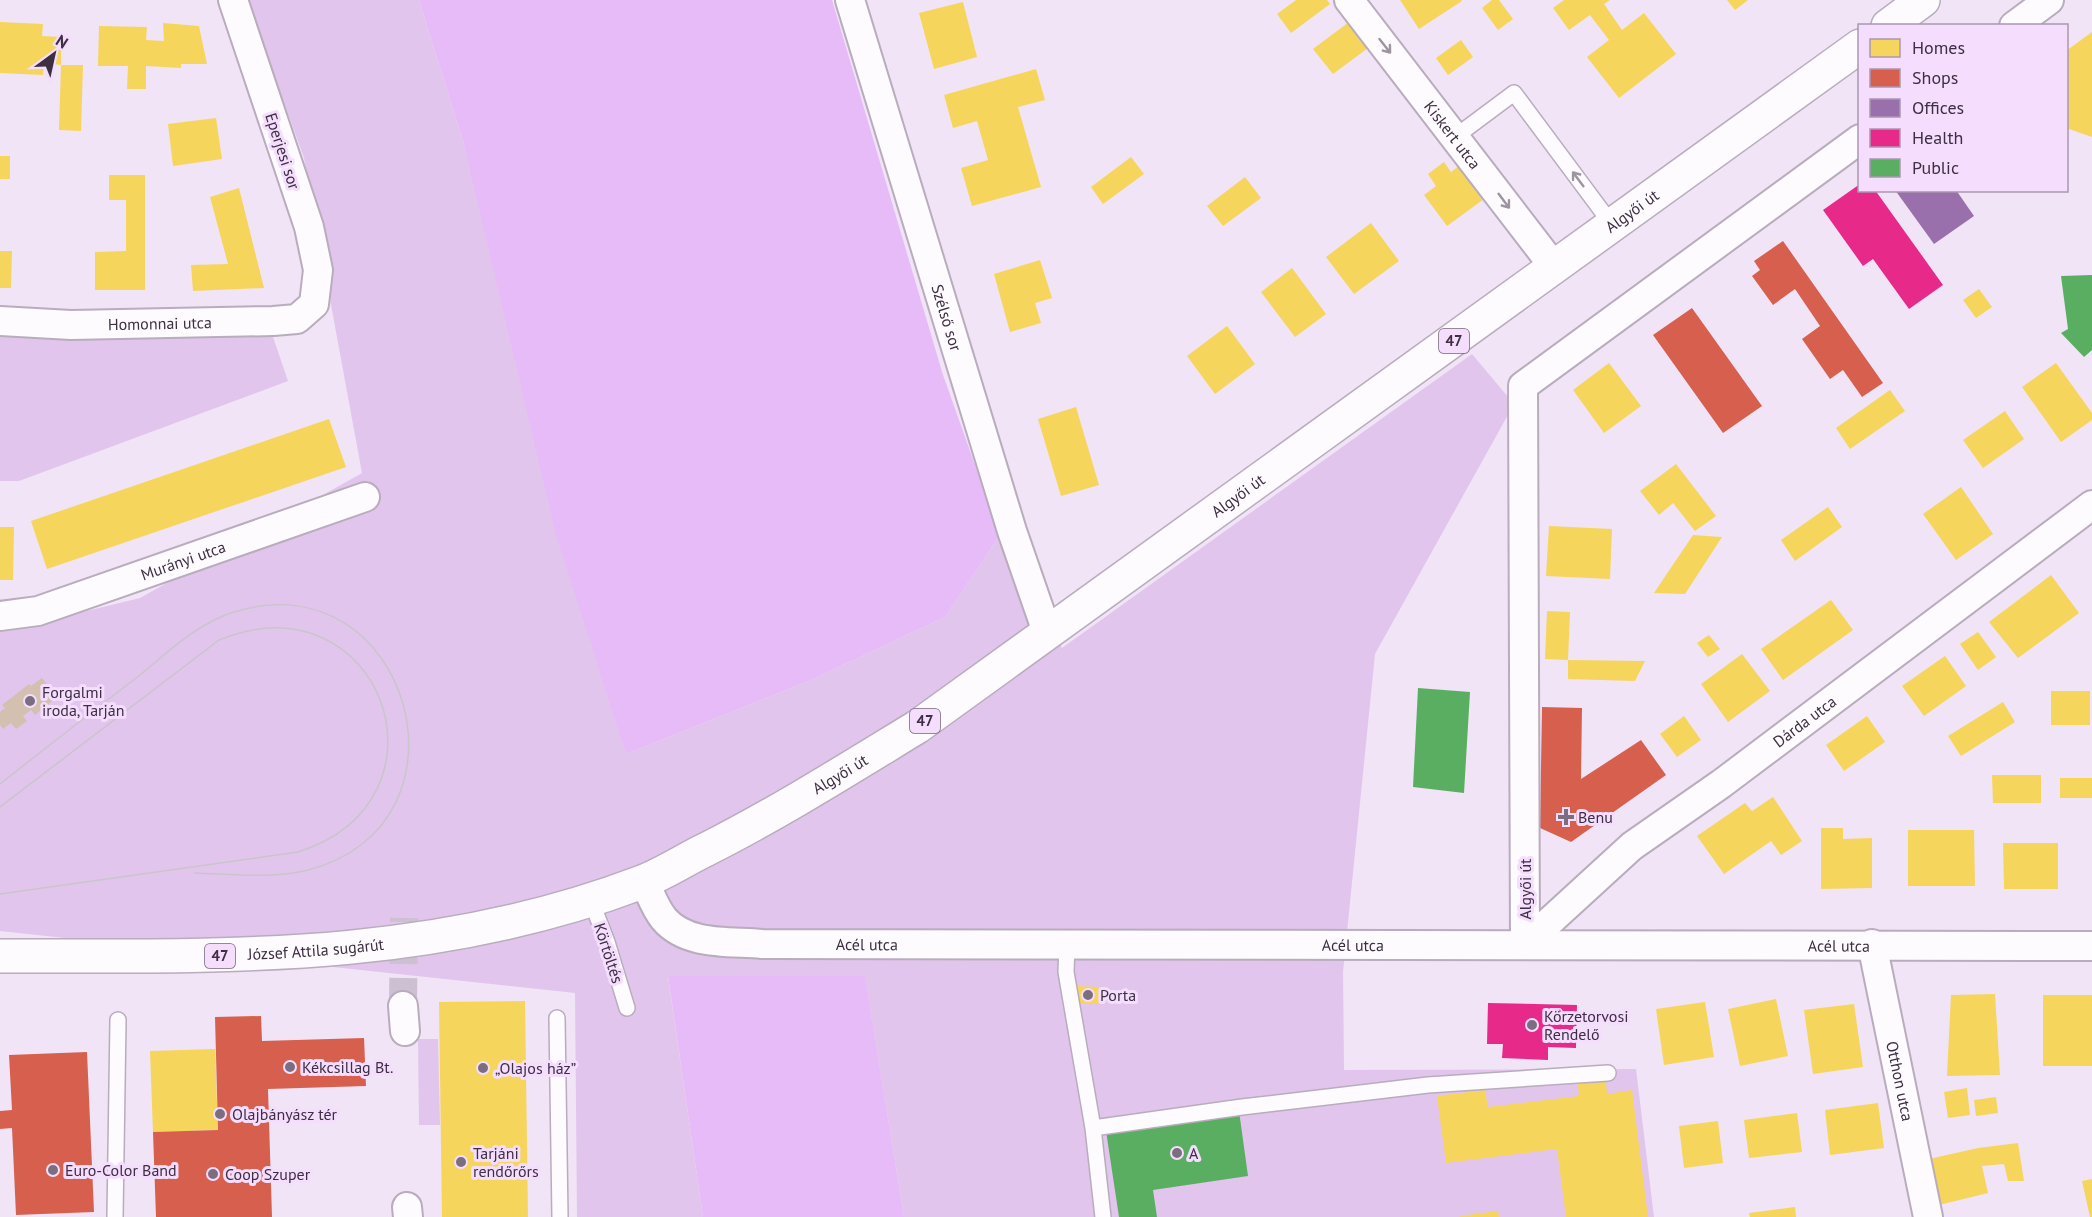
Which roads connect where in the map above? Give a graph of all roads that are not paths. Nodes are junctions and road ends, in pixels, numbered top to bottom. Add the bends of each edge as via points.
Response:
1 (233, 0) edge
2 (850, 0) edge
3 (1349, 0) edge
4 (1923, 0) edge
5 (2049, 0) edge
6 (1891, 24) edge
7 (2017, 24) edge
8 (1858, 47) edge
9 (1455, 137) junction
10 (1858, 141) edge
11 (1613, 226) junction
12 (1555, 268) junction
13 (314, 304) joint
14 (0, 321) edge
15 (365, 497) dead end
16 (2092, 505) edge
17 (0, 616) edge
18 (1047, 632) junction
19 (644, 881) junction
20 (590, 898) junction
21 (1067, 944) junction
22 (1525, 944) junction
23 (1872, 944) junction
24 (2092, 945) edge
25 (0, 956) edge
26 (627, 1008) dead end
27 (557, 1018) dead end
28 (118, 1020) dead end
29 (1608, 1073) dead end
30 (1093, 1128) junction
31 (115, 1217) edge
32 (560, 1217) edge
33 (1103, 1217) edge
34 (1928, 1217) edge

1 - 13 street, Eperjesi sor via 309,227 318,270
2 - 18 street, Szélső sor via 1012,531
3 -> 9 street, Kiskert utca
4 - 6 main road
5 - 7 street
8 - 11 main road, Algyői út / 47
11 -> 9 lane via 1514,93
9 -> 12 street, Kiskert utca
10 - 22 street, Algyői út via 1523,386
11 - 12 main road, Algyői út / 47
12 - 18 main road, Algyői út / 47
13 - 14 street, Homonnai utca via 297,319 281,320 71,325
15 - 17 street, Murányi utca via 75,599 38,611
16 - 22 street, Dárda utca via 1721,784 1632,846
18 - 19 main road, Algyői út / 47 via 917,727 745,830
19 - 20 main road, Algyői út / 47
19 - 21 street, Acél utca via 663,918 679,932 698,938 762,944
20 - 25 main road, József Attila sugárút / 47 via 513,922 391,945 249,956
20 - 26 lane, Körtöltés via 608,942
21 - 22 street, Acél utca
21 - 30 lane via 1066,972
22 - 23 street, Acél utca
23 - 24 street, Acél utca
23 - 34 street, Otthon utca
27 - 32 lane
28 - 31 lane
29 - 30 lane via 1428,1085
30 - 33 lane

